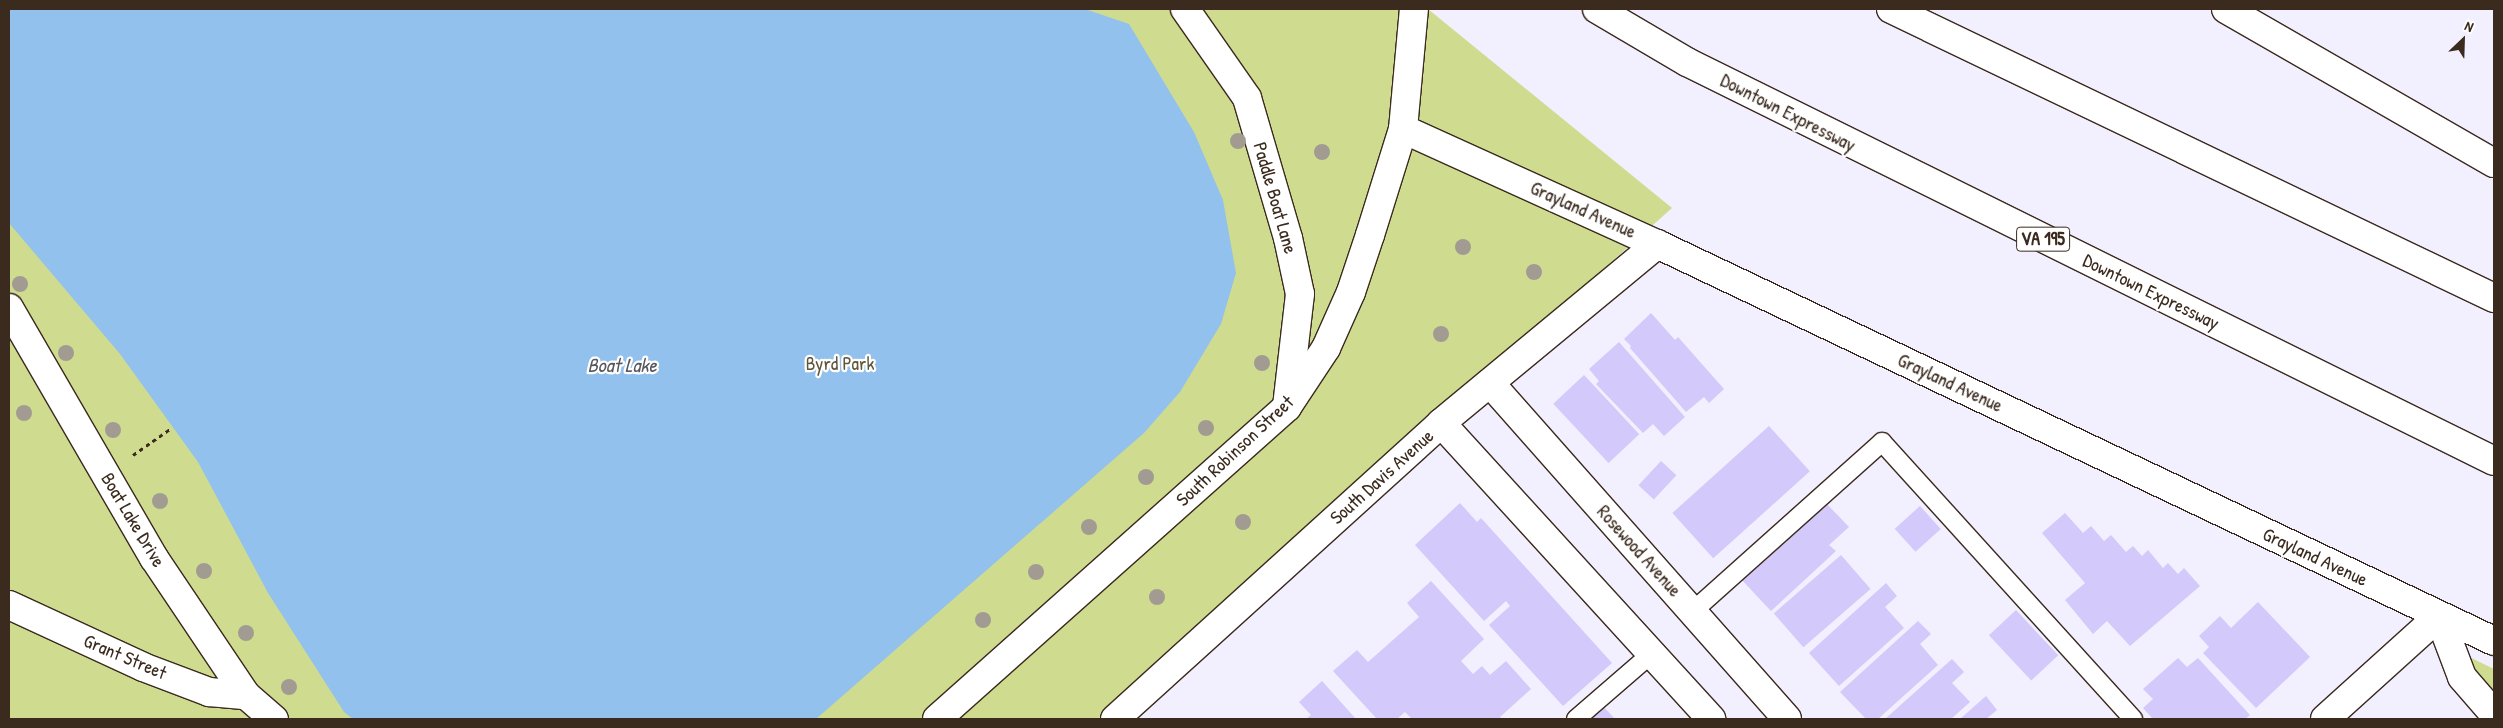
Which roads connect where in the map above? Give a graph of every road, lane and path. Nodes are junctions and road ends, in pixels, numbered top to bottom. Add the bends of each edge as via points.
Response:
1 (1185, 9) edge
2 (1596, 9) edge
3 (1891, 9) edge
4 (2226, 9) edge
5 (1414, 11) edge
6 (1403, 129) junction
7 (2494, 164) edge
8 (1657, 244) junction
9 (2494, 298) edge
10 (9, 308) edge
11 (1490, 383) junction
12 (1287, 407) junction
13 (1441, 423) junction
14 (170, 429) dead end
15 (133, 455) dead end
16 (2494, 461) edge
17 (9, 605) edge
18 (1692, 612) junction
19 (2439, 616) junction
20 (2494, 642) edge
21 (1651, 654) junction
22 (243, 707) edge
23 (2494, 714) edge
24 (274, 719) edge
25 (937, 719) edge
26 (1114, 719) edge
27 (1576, 719) edge
28 (1711, 719) edge
29 (1787, 719) edge
30 (2133, 719) edge
31 (2325, 719) edge

1 - 12 main road, Paddle Boat Lane via 1247,98 1288,238 1300,294
2 - 16 main road, Downtown Expressway / VA 195 via 1687,62
3 - 9 main road
4 - 7 main road
5 - 6 main road, South Robinson Street
6 - 8 main road, Grayland Avenue
6 - 12 main road, South Robinson Street via 1351,292 1326,348
8 - 11 main road, South Davis Avenue
8 - 19 main road, Grayland Avenue
10 - 22 main road, Boat Lake Drive
11 - 13 main road, South Davis Avenue
11 - 18 main road, Rosewood Avenue
12 - 25 main road, South Robinson Street
13 - 21 main road
13 - 26 main road, South Davis Avenue
14 - 15 path
17 - 22 main road, Grant Street via 143,667
18 - 29 main road, Rosewood Avenue
18 - 30 lane via 1882,442
19 - 20 main road, Grayland Avenue
19 - 23 main road via 2462,677
19 - 31 main road
21 - 27 lane
21 - 28 main road
22 - 24 main road, Boat Lake Drive

